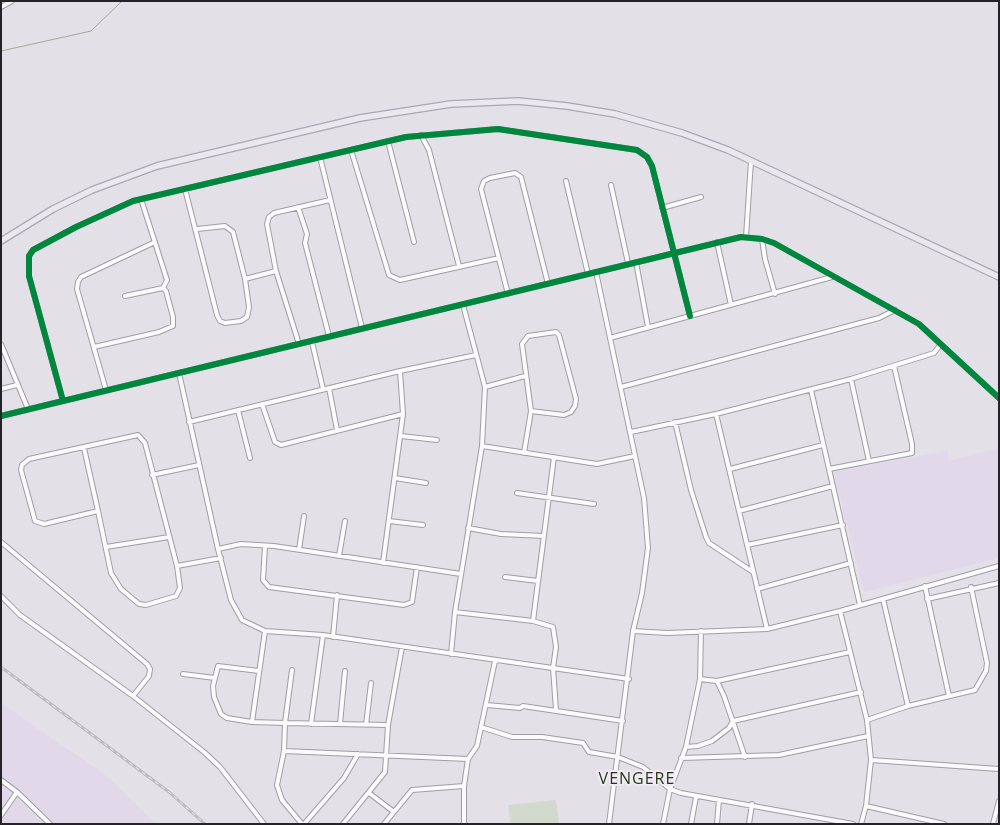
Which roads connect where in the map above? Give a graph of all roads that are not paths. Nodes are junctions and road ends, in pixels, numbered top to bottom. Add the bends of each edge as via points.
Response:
1 (12, 1) edge
2 (1, 7) edge
3 (421, 135) junction
4 (388, 141) junction
5 (351, 150) junction
6 (320, 157) junction
7 (751, 161) junction
8 (566, 181) dead end
9 (611, 185) dead end
10 (186, 189) junction
11 (701, 197) dead end
12 (141, 199) junction
13 (330, 200) junction
14 (298, 207) junction
15 (662, 208) junction
16 (197, 230) junction
17 (746, 237) junction
18 (762, 239) junction
19 (1, 241) edge
20 (155, 242) junction
21 (414, 242) dead end
22 (717, 242) junction
23 (673, 252) junction
24 (499, 258) junction
25 (636, 262) junction
26 (628, 263) junction
27 (459, 266) junction
28 (276, 271) junction
29 (596, 272) junction
30 (588, 274) junction
31 (832, 277) junction
32 (999, 277) edge
33 (245, 279) junction
34 (548, 284) junction
35 (163, 288) junction
36 (508, 294) junction
37 (775, 294) junction
38 (125, 296) dead end
39 (463, 305) junction
40 (731, 305) junction
41 (895, 310) junction
42 (690, 316) junction
43 (648, 327) junction
44 (362, 328) junction
45 (329, 336) junction
46 (610, 338) junction
47 (312, 342) junction
48 (1, 344) edge
49 (300, 344) junction
50 (941, 344) junction
51 (94, 347) junction
52 (476, 355) junction
53 (894, 366) junction
54 (400, 371) junction
55 (178, 373) junction
56 (525, 376) junction
57 (851, 379) junction
58 (17, 386) junction
59 (484, 387) junction
60 (621, 387) junction
61 (1, 389) edge
62 (326, 389) junction
63 (106, 390) junction
64 (811, 390) junction
65 (999, 398) edge
66 (63, 401) junction
67 (262, 404) junction
68 (28, 409) junction
69 (238, 410) junction
70 (531, 411) junction
71 (403, 414) junction
72 (716, 414) junction
73 (1, 416) edge
74 (189, 422) junction
75 (675, 422) junction
76 (337, 430) junction
77 (631, 432) junction
78 (401, 436) junction
79 (436, 440) dead end
80 (823, 445) junction
81 (482, 446) junction
82 (84, 448) junction
83 (524, 452) junction
84 (635, 456) junction
85 (554, 457) junction
86 (250, 458) dead end
87 (869, 462) junction
88 (199, 465) junction
89 (730, 469) junction
90 (829, 469) junction
91 (152, 475) junction
92 (395, 478) junction
93 (426, 483) dead end
94 (833, 486) junction
95 (517, 492) dead end
96 (549, 498) junction
97 (594, 504) dead end
98 (98, 510) junction
99 (739, 512) junction
100 (304, 516) dead end
101 (344, 521) dead end
102 (389, 521) junction
103 (423, 525) dead end
104 (843, 525) junction
105 (468, 528) junction
106 (544, 536) junction
107 (169, 537) junction
108 (1, 542) edge
109 (747, 545) junction
110 (106, 546) junction
111 (265, 546) junction
112 (218, 548) junction
113 (299, 550) junction
114 (339, 556) junction
115 (221, 558) junction
116 (383, 563) junction
117 (851, 563) junction
118 (177, 566) junction
119 (999, 566) edge
120 (417, 568) junction
121 (753, 572) junction
122 (461, 574) junction
123 (504, 577) dead end
124 (538, 581) junction
125 (999, 583) edge
126 (925, 586) junction
127 (971, 587) junction
128 (757, 589) junction
129 (337, 595) junction
130 (1, 596) edge
131 (883, 599) junction
132 (927, 599) junction
133 (860, 605) junction
134 (840, 611) junction
135 (455, 612) junction
136 (533, 622) junction
137 (767, 629) junction
138 (265, 631) junction
139 (633, 631) junction
140 (701, 631) junction
141 (323, 635) junction
142 (333, 637) junction
143 (402, 647) junction
144 (850, 652) junction
145 (451, 654) junction
146 (495, 661) junction
147 (553, 668) junction
148 (292, 670) dead end
149 (259, 671) junction
150 (345, 671) dead end
151 (183, 674) dead end
152 (215, 678) junction
153 (629, 679) junction
154 (700, 679) junction
155 (717, 681) junction
156 (371, 683) dead end
157 (861, 692) junction
158 (133, 696) junction
159 (948, 696) junction
160 (487, 705) junction
161 (908, 706) junction
162 (556, 710) junction
163 (623, 720) junction
164 (867, 720) junction
165 (733, 721) junction
166 (252, 722) junction
167 (285, 723) junction
168 (311, 724) junction
169 (340, 724) junction
170 (366, 725) junction
171 (388, 726) junction
172 (481, 727) junction
173 (868, 736) junction
174 (686, 747) junction
175 (284, 751) junction
176 (358, 754) junction
177 (387, 755) junction
178 (618, 757) junction
179 (745, 757) junction
180 (681, 758) junction
181 (468, 759) junction
182 (871, 760) junction
183 (999, 769) edge
184 (1, 780) edge
185 (464, 786) junction
186 (670, 789) junction
187 (17, 792) junction
188 (369, 793) junction
189 (696, 796) junction
190 (719, 800) junction
191 (999, 801) edge
192 (752, 804) junction
193 (866, 806) junction
194 (394, 812) junction
195 (1, 815) edge
196 (464, 823) edge
197 (50, 824) edge
198 (264, 824) edge
199 (303, 824) edge
200 (343, 824) edge
201 (384, 824) edge
202 (457, 824) edge
203 (609, 824) edge
204 (663, 824) edge
205 (691, 824) edge
206 (717, 824) edge
207 (749, 824) edge
208 (853, 824) edge
209 (861, 824) edge
210 (944, 824) edge
211 (993, 824) edge

1 - 2 street
3 - 4 street
3 - 15 street via 498,129 631,148 646,157 652,166
3 - 27 street via 429,150
4 - 5 street
4 - 21 street
5 - 6 street
5 - 27 street via 389,275 400,280
6 - 10 street
6 - 13 street
7 - 17 street
7 - 19 main road via 682,133 615,114 518,101 451,104 360,118 157,166 52,209
7 - 32 main road
8 - 30 street
9 - 26 street
10 - 12 street
10 - 16 street
11 - 15 street
12 - 20 street
12 - 66 street via 76,227 33,250 29,256 29,276
13 - 14 street
13 - 44 street
14 - 28 street via 269,216
14 - 45 street
15 - 23 street
16 - 33 street via 225,226 233,232
16 - 33 street via 220,321 241,321 247,317 249,307
17 - 18 street
17 - 22 street
18 - 31 street
18 - 37 street
20 - 35 street via 167,280
20 - 51 street via 81,277 78,282 77,289
22 - 23 street
22 - 40 street
23 - 25 street
23 - 42 street
24 - 27 street
24 - 34 street via 481,189 484,181 515,173 524,181
24 - 36 street
25 - 26 street
25 - 43 street
26 - 29 street
28 - 33 street
28 - 49 street
29 - 30 street
29 - 46 street
30 - 34 street
31 - 37 street
31 - 41 street
34 - 36 street
35 - 38 street
35 - 51 street via 173,326
36 - 39 street
37 - 40 street
39 - 44 street
39 - 52 street
40 - 42 street
41 - 50 street via 927,330
41 - 60 street via 879,318
42 - 43 street
43 - 46 street
44 - 45 street
45 - 47 street
46 - 60 street
47 - 49 street
47 - 62 street
48 - 58 street
49 - 55 street
50 - 53 street via 934,353
50 - 65 street
51 - 63 street
52 - 54 street
52 - 59 street
53 - 57 street
53 - 87 street via 913,450 909,455
54 - 62 street
54 - 71 street
55 - 63 street
55 - 74 street
56 - 59 street
56 - 70 street
56 - 70 street via 523,340 536,333 556,332 576,406 564,415
57 - 64 street
57 - 87 street
58 - 61 street
58 - 68 street
59 - 81 street
60 - 77 street
62 - 67 street
62 - 76 street
63 - 66 street
64 - 72 street
64 - 80 street
66 - 68 street
67 - 69 street
67 - 76 street via 278,444
68 - 73 street
69 - 74 street
69 - 86 street
70 - 83 street
71 - 76 street
71 - 78 street
72 - 75 street
72 - 89 street
74 - 88 street
75 - 77 street
75 - 121 street via 706,537
77 - 84 street
78 - 79 street
78 - 92 street
80 - 89 street
80 - 90 street
81 - 83 street
81 - 105 street
82 - 91 street via 138,435 145,443
82 - 98 street
82 - 98 street via 29,459 21,470 35,521 44,524
83 - 85 street
84 - 85 street via 597,464
84 - 139 street via 644,498 648,548
85 - 96 street
87 - 90 street
88 - 91 street
88 - 112 street
89 - 99 street
90 - 94 street
91 - 107 street
92 - 93 street
92 - 102 street
94 - 99 street
94 - 104 street
95 - 96 street
96 - 97 street
96 - 106 street
98 - 110 street
99 - 109 street
100 - 113 street
101 - 114 street
102 - 103 street
102 - 116 street
104 - 109 street
104 - 117 street
105 - 106 street via 501,534
105 - 122 street
106 - 124 street
107 - 110 street
107 - 118 street
108 - 158 street via 147,664 149,676
109 - 121 street
110 - 118 street via 116,583 139,604 172,600 180,588
111 - 112 street via 241,544
111 - 113 street
111 - 129 street via 263,580 269,587
112 - 115 street
113 - 114 street
114 - 116 street
115 - 118 street
115 - 138 street via 231,600 242,620
116 - 120 street
117 - 128 street
117 - 133 street
119 - 126 street
120 - 122 street
120 - 129 street via 412,602 408,604
121 - 128 street
122 - 135 street
123 - 124 street
124 - 136 street
125 - 127 street
126 - 131 street
126 - 132 street
127 - 132 street
127 - 159 street via 986,671 975,690
128 - 137 street
129 - 142 street
130 - 158 street via 20,615
131 - 133 street
131 - 161 street
132 - 159 street
133 - 134 street
134 - 137 street
134 - 144 street
135 - 136 street
135 - 145 street
136 - 147 street via 553,627 556,647
137 - 140 street
138 - 141 street
138 - 149 street
139 - 140 street
139 - 153 street
140 - 154 street
141 - 142 street
141 - 168 street
142 - 143 street
143 - 145 street
143 - 171 street
144 - 155 street
144 - 157 street
145 - 146 street
146 - 147 street
146 - 160 street
147 - 153 street
147 - 162 street
148 - 167 street
149 - 152 street via 218,666
149 - 166 street
150 - 169 street
151 - 152 street
152 - 166 street via 214,697 222,714 227,718
153 - 163 street
154 - 155 street
154 - 174 street
155 - 165 street
156 - 170 street
157 - 164 street
157 - 165 street
158 - 198 street via 220,767
159 - 161 street
160 - 162 street
160 - 172 street
161 - 164 street
162 - 163 street
163 - 178 street
164 - 173 street
165 - 174 street via 712,741
165 - 179 street
166 - 167 street
167 - 168 street
167 - 175 street
168 - 169 street
169 - 170 street
170 - 171 street
171 - 177 street
172 - 178 street via 512,737 542,737 583,743 589,752
172 - 181 street via 477,746
173 - 179 street via 798,752
173 - 182 street
174 - 180 street
175 - 176 street
175 - 199 street via 278,792
176 - 177 street
176 - 199 street via 344,778
177 - 181 street
177 - 188 street via 385,772
178 - 186 street via 643,767
178 - 203 street
179 - 180 street
180 - 186 street
181 - 185 street
182 - 183 street
182 - 193 street
184 - 187 street
185 - 194 street via 412,790
185 - 196 street
186 - 189 street
186 - 204 street
187 - 195 street
187 - 197 street
188 - 194 street
188 - 200 street
189 - 190 street
189 - 205 street
190 - 192 street
190 - 206 street
191 - 211 street
192 - 207 street
192 - 208 street
193 - 209 street
193 - 210 street
194 - 201 street
196 - 202 street

